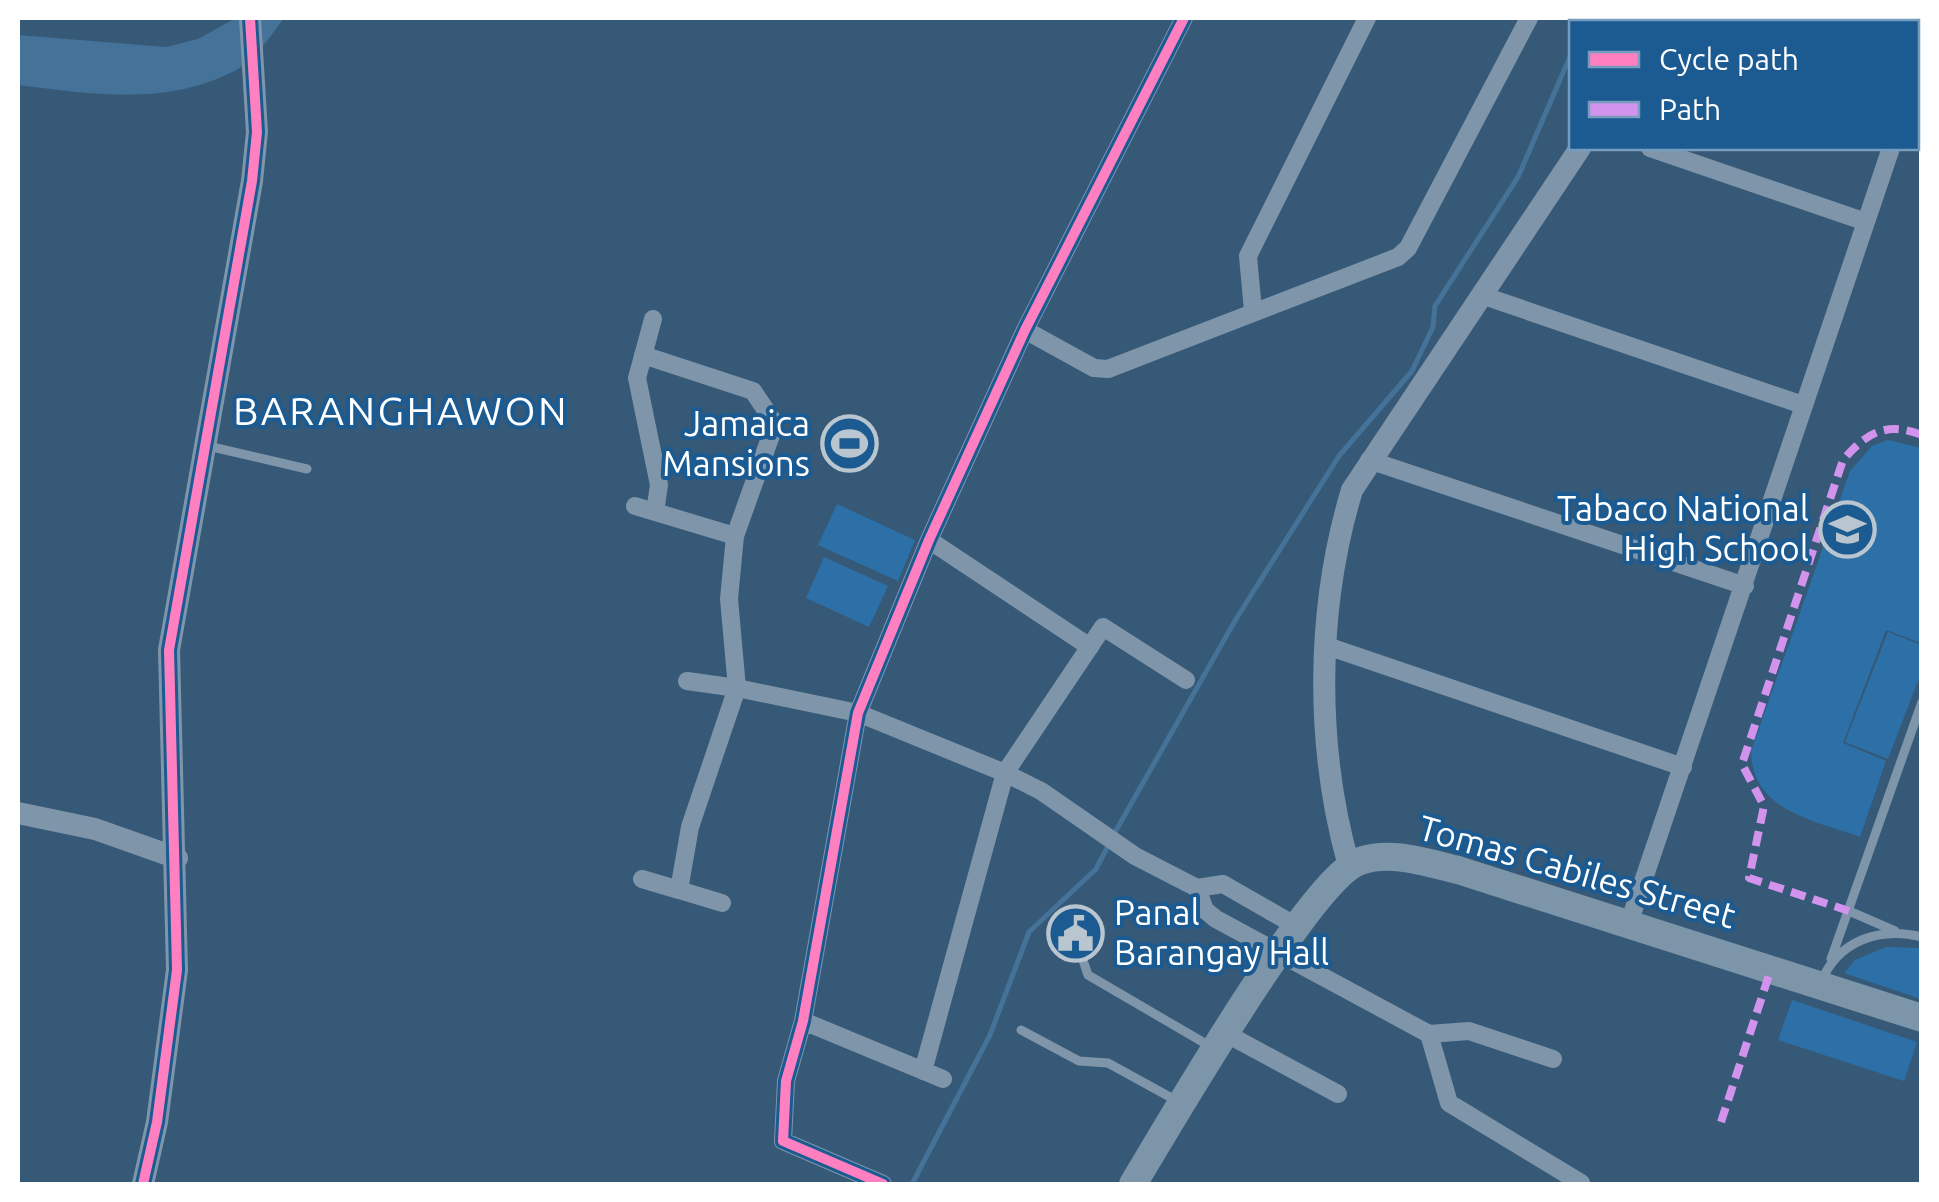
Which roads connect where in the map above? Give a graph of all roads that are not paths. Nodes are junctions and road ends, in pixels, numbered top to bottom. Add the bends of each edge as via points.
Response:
1 (1184, 18) edge
2 (1367, 18) edge
3 (1528, 18) edge
4 (250, 19) edge
5 (1579, 150) edge
6 (1656, 150) edge
7 (1890, 150) edge
8 (1866, 222) junction
9 (1484, 296) junction
10 (1253, 311) junction
11 (653, 319) dead end
12 (1024, 330) junction
13 (643, 354) junction
14 (1803, 405) junction
15 (203, 445) junction
16 (1370, 460) junction
17 (307, 468) dead end
18 (635, 506) dead end
19 (655, 512) junction
20 (735, 536) junction
21 (929, 540) junction
22 (1745, 586) junction
23 (1324, 644) junction
24 (1090, 648) junction
25 (1186, 680) dead end
26 (687, 681) dead end
27 (737, 688) junction
28 (1922, 702) edge
29 (858, 713) junction
30 (1916, 731) edge
31 (1683, 767) junction
32 (1006, 774) junction
33 (18, 812) edge
34 (178, 858) junction
35 (1349, 866) junction
36 (642, 879) dead end
37 (1197, 888) junction
38 (679, 890) junction
39 (722, 903) dead end
40 (1849, 912) junction
41 (1629, 923) junction
42 (1298, 927) junction
43 (1898, 932) junction
44 (1922, 937) edge
45 (1278, 955) junction
46 (1082, 957) dead end
47 (1826, 972) junction
48 (1922, 1018) edge
49 (804, 1020) junction
50 (1021, 1030) dead end
51 (1429, 1034) junction
52 (1220, 1041) junction
53 (1553, 1060) dead end
54 (924, 1071) junction
55 (943, 1079) dead end
56 (1338, 1094) dead end
57 (1181, 1104) junction
58 (1580, 1183) edge
59 (143, 1184) edge
60 (883, 1184) edge
61 (1133, 1184) edge

1 - 12 street
2 - 10 street via 1248,256
3 - 10 street via 1408,248
4 - 15 street via 253,168
5 - 9 street
6 - 8 street
7 - 8 street
8 - 14 street
9 - 14 street
9 - 16 street
10 - 12 street via 1108,368 1094,368
11 - 13 street
12 - 21 street
13 - 19 street via 637,378 659,485
13 - 20 street via 754,390 775,424
14 - 22 street
15 - 17 lane
15 - 34 street via 169,650
16 - 22 street
16 - 23 street via 1338,534
18 - 19 street
19 - 20 street
20 - 27 street via 729,599
21 - 24 street
21 - 29 street
22 - 31 street
23 - 31 street
23 - 35 street via 1335,818
24 - 25 street via 1104,627
24 - 32 street
26 - 27 street
27 - 29 street
27 - 38 street via 696,808
28 - 30 lane
29 - 32 street
29 - 49 street
30 - 40 lane
31 - 41 street
32 - 37 street
32 - 54 street
33 - 34 street
34 - 59 street via 176,970
35 - 41 main road, Tomas Cabiles Street via 1378,857 1422,861
35 - 42 main road
36 - 38 street
37 - 42 street via 1224,884
37 - 45 street via 1216,920
38 - 39 street
40 - 43 lane
40 - 47 lane
41 - 47 main road, Tomas Cabiles Street
42 - 45 main road
43 - 44 lane
43 - 47 lane via 1876,935
45 - 51 street
45 - 52 main road
46 - 52 lane via 1088,975
47 - 48 main road, Tomas Cabiles Street
49 - 54 street
49 - 60 street via 786,1081 784,1141
50 - 57 lane via 1079,1061 1108,1063
51 - 53 street via 1469,1031
51 - 58 street via 1449,1103
52 - 56 street
52 - 57 main road
54 - 55 street
57 - 61 main road

